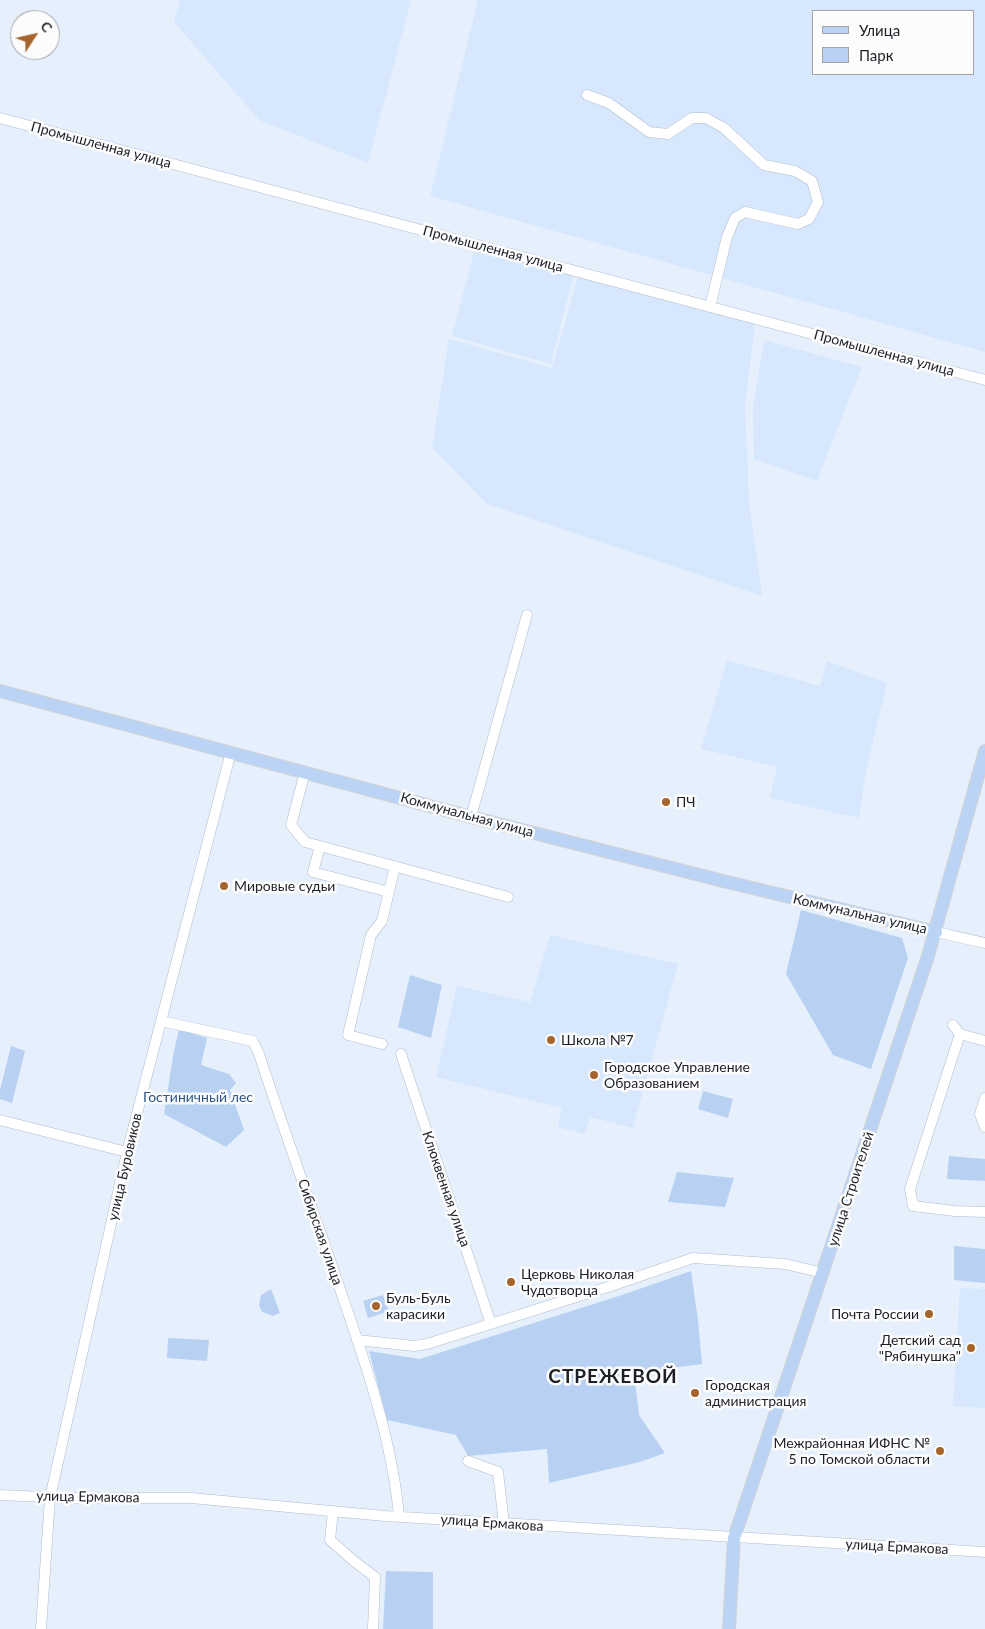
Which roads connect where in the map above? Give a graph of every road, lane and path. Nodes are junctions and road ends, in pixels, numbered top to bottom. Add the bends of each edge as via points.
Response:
1 (587, 95) dead end
2 (0, 118) edge
3 (710, 307) junction
4 (985, 380) edge
5 (527, 615) dead end
6 (0, 691) edge
7 (985, 751) edge
8 (231, 752) junction
9 (305, 772) junction
10 (471, 816) junction
11 (320, 846) junction
12 (395, 866) junction
13 (389, 892) junction
14 (508, 897) dead end
15 (936, 932) junction
16 (985, 943) edge
17 (161, 1020) junction
18 (953, 1025) dead end
19 (960, 1034) junction
20 (985, 1041) edge
21 (382, 1044) dead end
22 (401, 1054) dead end
23 (985, 1098) edge
24 (0, 1120) edge
25 (985, 1127) edge
26 (127, 1152) junction
27 (985, 1212) edge
28 (823, 1273) junction
29 (491, 1324) junction
30 (357, 1340) junction
31 (468, 1461) dead end
32 (0, 1495) edge
33 (50, 1498) junction
34 (332, 1511) junction
35 (399, 1516) junction
36 (504, 1524) junction
37 (734, 1538) junction
38 (985, 1552) edge
39 (41, 1629) edge
40 (373, 1629) edge
41 (729, 1629) edge

1 - 3 street via 609,103 656,134 668,134 692,118 706,118 724,128 764,165 795,171 812,180 818,202 809,220 798,224 745,212 735,218 726,237
2 - 3 street, Промышленная улица
3 - 4 street, Промышленная улица
5 - 10 street
6 - 8 main road, Коммунальная улица
7 - 15 main road, улица Строителей
8 - 9 main road, Коммунальная улица
8 - 17 street, улица Буровиков
9 - 10 main road, Коммунальная улица
9 - 11 street via 291,825 305,842
10 - 15 main road, Коммунальная улица
11 - 12 street
11 - 13 street via 313,872
12 - 13 street
12 - 14 street
13 - 21 street via 382,921 371,935 348,1035
15 - 16 street
15 - 28 main road, улица Строителей
17 - 26 street, улица Буровиков
17 - 30 street, Сибирская улица via 253,1041
18 - 19 street
19 - 20 street
19 - 27 street via 910,1188 913,1206
22 - 29 street, Клюквенная улица
23 - 25 street via 980,1114
24 - 26 street
26 - 33 street, улица Буровиков
28 - 29 street via 785,1264 693,1258
28 - 37 main road, улица Строителей
29 - 30 street via 414,1346
30 - 35 street, Сибирская улица via 384,1425
31 - 36 street via 498,1472
32 - 33 street, улица Ермакова
33 - 34 street, улица Ермакова via 191,1498
33 - 39 street, улица Буровиков
34 - 35 street, улица Ермакова
34 - 40 street via 330,1540 375,1577
35 - 36 street, улица Ермакова
36 - 37 street, улица Ермакова
37 - 38 street, улица Ермакова
37 - 41 main road, улица Строителей

